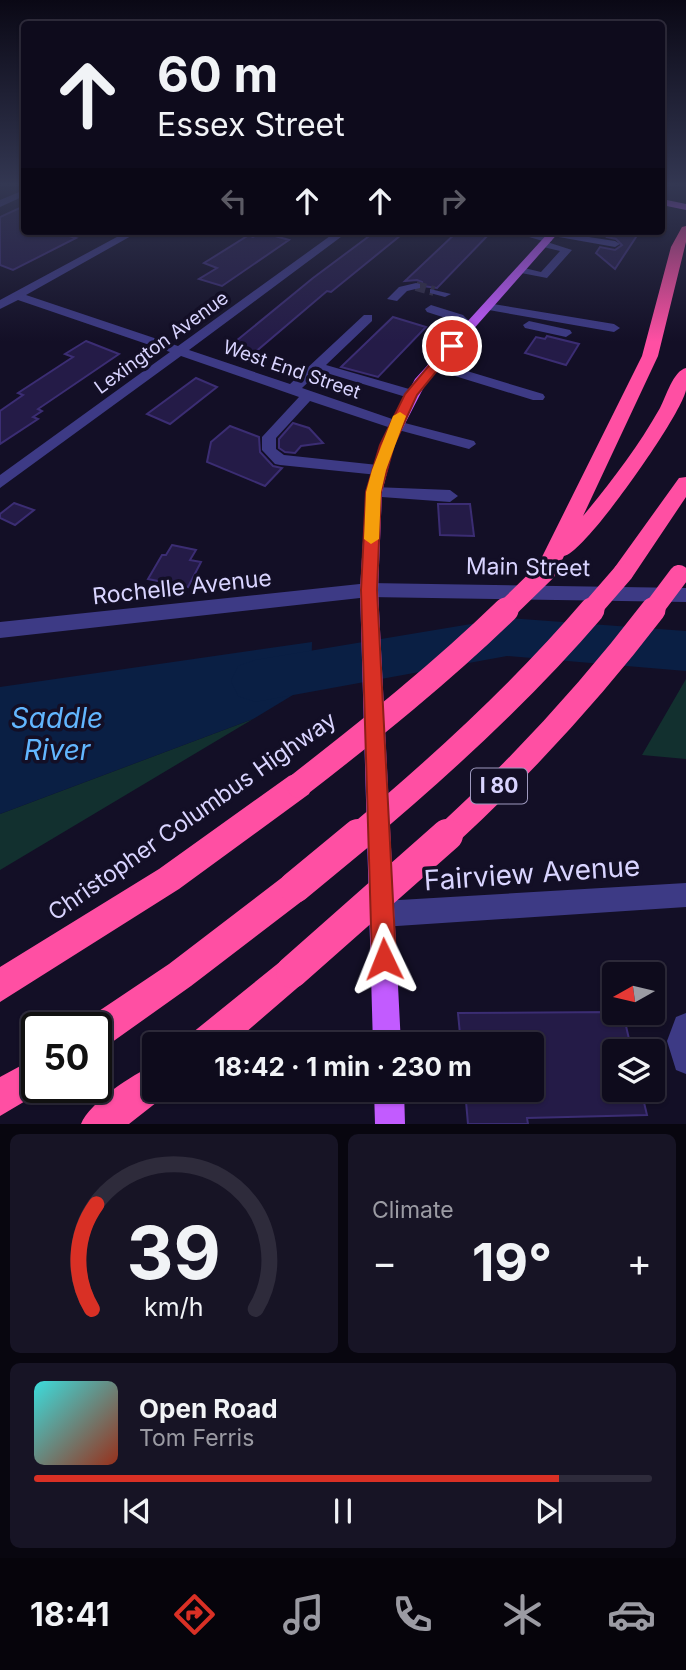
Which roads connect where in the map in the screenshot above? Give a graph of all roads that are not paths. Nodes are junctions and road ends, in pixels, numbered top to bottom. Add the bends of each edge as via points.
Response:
1 (125, 236) edge
2 (337, 236) edge
3 (683, 236) edge
4 (550, 237) edge
5 (615, 244) dead end
6 (520, 270) junction
7 (416, 286) dead end
8 (17, 296) junction
9 (393, 299) dead end
10 (0, 305) edge
11 (431, 309) tunnel mouth
12 (484, 310) junction
13 (368, 318) dead end
14 (469, 327) junction
15 (614, 328) dead end
16 (566, 333) dead end
17 (181, 351) junction
18 (434, 365) junction
19 (317, 366) junction
20 (686, 373) edge
21 (300, 392) junction
22 (411, 394) junction
23 (538, 397) dead end
24 (396, 425) junction
25 (469, 444) dead end
26 (379, 470) junction
27 (0, 483) edge
28 (686, 483) edge
29 (374, 492) junction
30 (450, 496) dead end
31 (546, 571) junction
32 (684, 578) edge
33 (369, 590) junction
34 (0, 630) edge
35 (686, 895) edge
36 (382, 914) junction
37 (0, 986) edge
38 (112, 1023) edge
39 (686, 1027) edge
40 (220, 1032) edge
41 (387, 1032) edge
42 (686, 1060) edge
43 (21, 1084) edge
44 (142, 1092) edge
45 (0, 1098) edge
46 (389, 1102) edge
47 (99, 1124) edge
48 (390, 1124) edge

1 - 8 street
2 - 17 street, Lexington Avenue
3 - 31 highway via 650,356
4 - 5 street
4 - 6 main road
4 - 6 street via 567,250 543,276
6 - 12 main road
7 - 9 street via 402,289
8 - 10 street
8 - 17 street, West End Street
11 - 14 street via 459,318
12 - 14 main road
12 - 15 street
12 - 16 street
13 - 19 street
14 - 18 main road
17 - 21 street, West End Street
17 - 27 street, Lexington Avenue
18 - 22 main road
18 - 23 street
19 - 21 street
19 - 22 street
20 - 31 highway, Christopher Columbus Highway via 643,450
21 - 24 street, West End Street
21 - 26 street via 269,438 269,450 280,460
22 - 24 main road
24 - 25 street, West End Street
24 - 26 main road
26 - 29 main road
28 - 38 highway, I 80, bridge via 623,573 470,739 295,887
29 - 30 street
29 - 33 main road
31 - 37 highway, Christopher Columbus Highway, bridge via 465,650 299,785 169,879
32 - 33 street, Main Street
32 - 40 highway, I 80, bridge via 519,767 380,898
33 - 34 street, Rochelle Avenue
33 - 36 main road
35 - 36 street, Fairview Avenue
36 - 41 main road
39 - 42 street via 681,1041
43 - 45 highway
44 - 47 highway
46 - 48 main road

